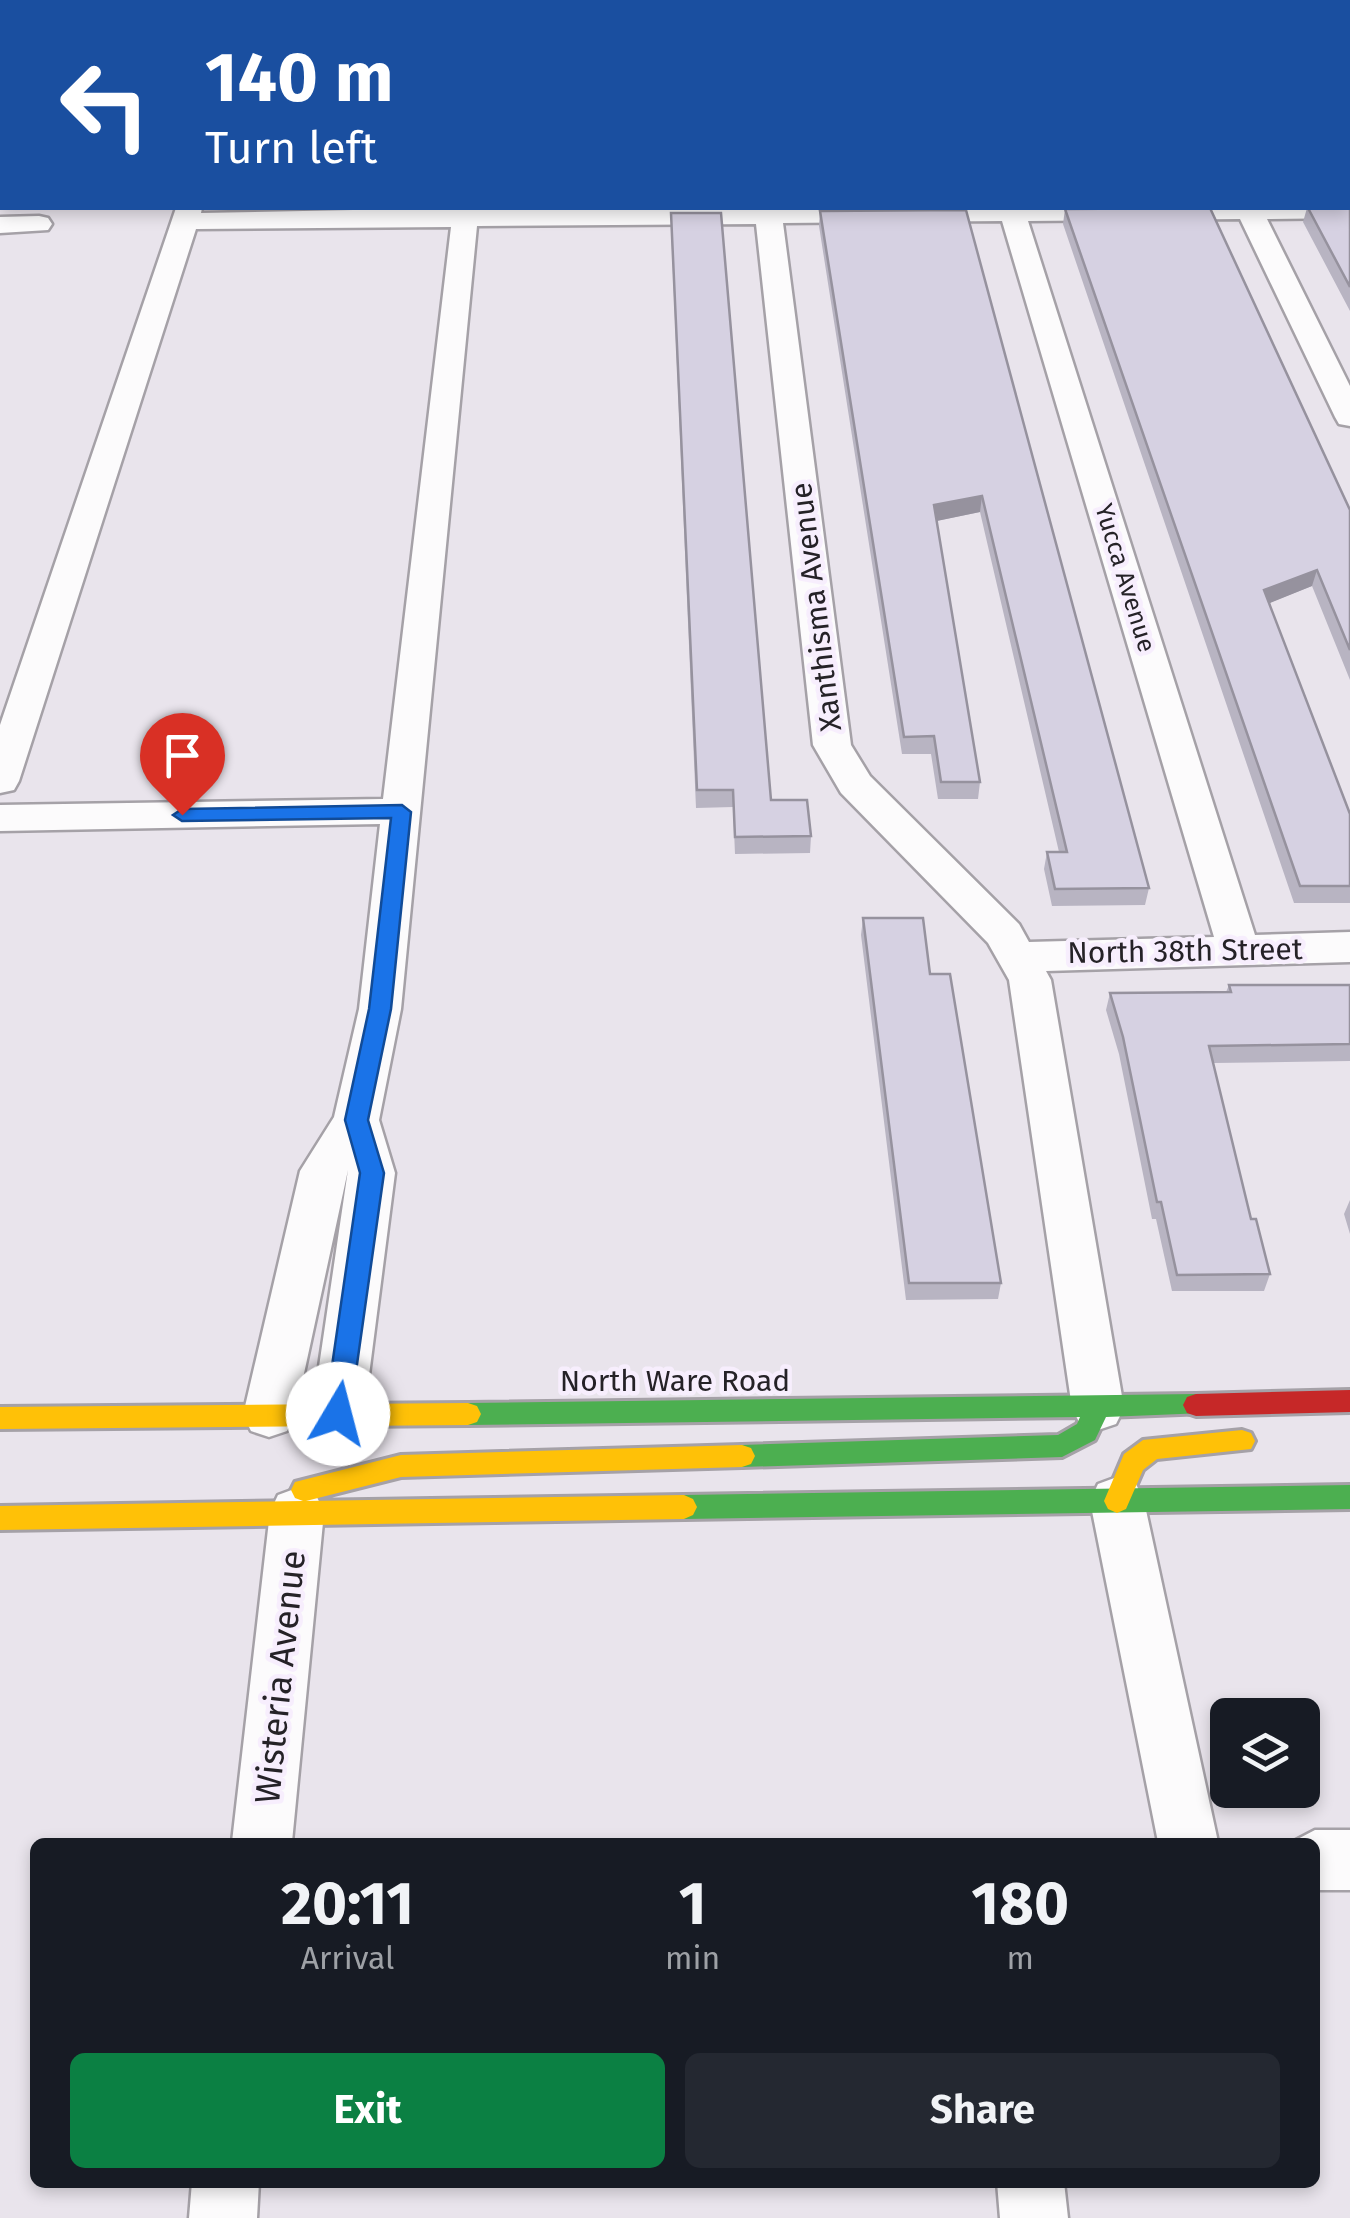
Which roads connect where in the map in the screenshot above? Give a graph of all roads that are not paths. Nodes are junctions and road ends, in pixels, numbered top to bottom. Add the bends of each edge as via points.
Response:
1 (768, 210) edge
2 (1012, 210) edge
3 (1248, 210) edge
4 (1350, 210) edge
5 (466, 212) edge
6 (187, 214) edge
7 (39, 224) dead end
8 (0, 225) edge
9 (1350, 418) edge
10 (0, 781) edge
11 (402, 812) junction
12 (0, 818) edge
13 (1350, 947) edge
14 (1238, 948) junction
15 (1020, 958) junction
16 (356, 1120) junction
17 (305, 1263) junction
18 (358, 1266) junction
19 (1350, 1401) edge
20 (1098, 1408) junction
21 (338, 1414) junction
22 (270, 1415) junction
23 (0, 1418) edge
24 (1270, 1441) dead end
25 (1350, 1497) edge
26 (1117, 1501) junction
27 (297, 1512) junction
28 (214, 1513) junction
29 (0, 1518) edge
30 (262, 1838) edge
31 (1187, 1838) edge
32 (1320, 1860) edge
33 (1350, 1860) edge
34 (226, 2188) edge
35 (1031, 2188) edge
36 (223, 2218) edge
37 (1034, 2218) edge

1 - 2 street
1 - 5 street
1 - 15 street, Xanthisma Avenue via 832,745 855,784
2 - 3 street
2 - 14 street, Yucca Avenue
3 - 4 street
3 - 9 street
5 - 6 street
5 - 11 street
6 - 10 street
7 - 8 street
11 - 12 street
11 - 16 street via 380,1009
13 - 14 street, North 38th Street
14 - 15 street, North 38th Street
15 - 20 street, Xanthisma Avenue via 1030,980
16 - 17 street via 323,1171
16 - 18 street via 372,1173
17 - 18 street
17 - 22 street
18 - 21 street
19 - 20 main road, North Ware Road
20 - 21 main road, North Ware Road
20 - 28 main road via 1094,1427 1062,1446 402,1466
21 - 22 main road, North Ware Road
22 - 23 main road, North Ware Road
24 - 26 main road via 1152,1448 1133,1462
25 - 26 main road
26 - 27 main road
26 - 31 street
27 - 28 main road
27 - 30 street, Wisteria Avenue
28 - 29 main road
32 - 33 street
34 - 36 street
35 - 37 street

